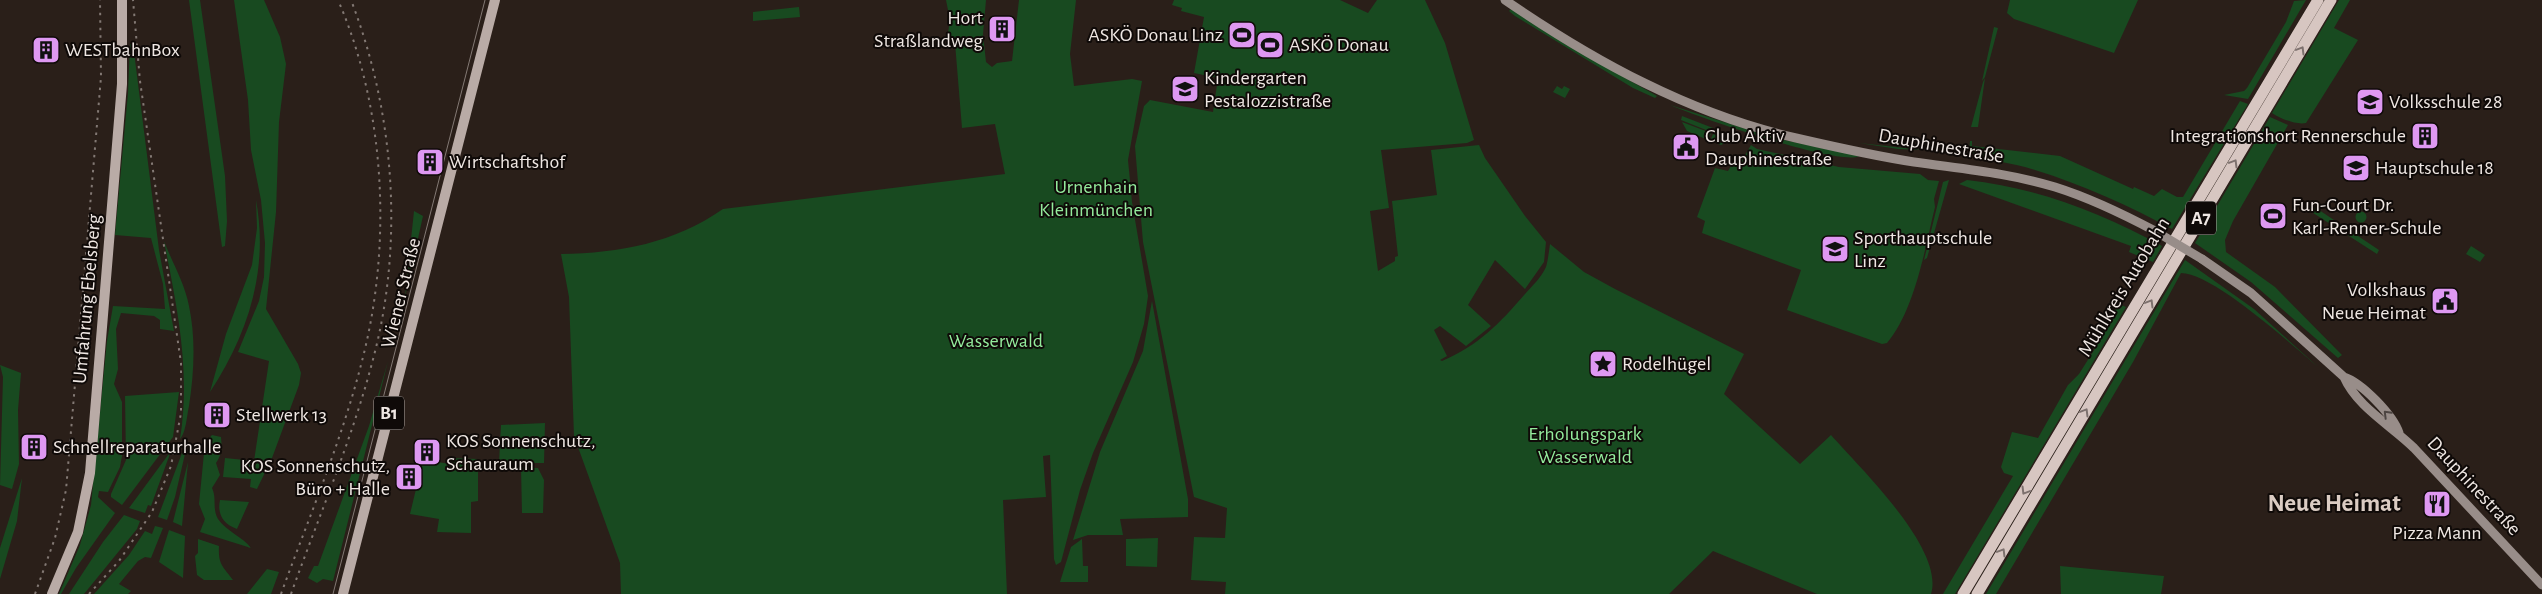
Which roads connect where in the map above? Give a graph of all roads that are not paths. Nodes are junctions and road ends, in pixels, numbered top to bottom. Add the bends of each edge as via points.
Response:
1 (122, 0) edge
2 (495, 0) edge
3 (1505, 0) edge
4 (2318, 0) edge
5 (2331, 0) edge
6 (2542, 585) edge
7 (52, 594) edge
8 (343, 594) edge
9 (1964, 594) edge
10 (1977, 594) edge

1 - 7 main road, Umfahrung Ebelsberg via 122,84 90,473 78,532
2 - 8 main road, Wiener Straße / B1
3 - 6 main road, Dauphinestraße, bridge via 1559,36 1631,77 1720,116 1815,143 1915,162 1975,168 2044,184 2101,204 2155,231 2251,293 2344,377 2348,386 2389,427 2400,433
4 -> 9 highway, Mühlkreis Autobahn / A7
10 -> 5 highway, Mühlkreis Autobahn / A7

